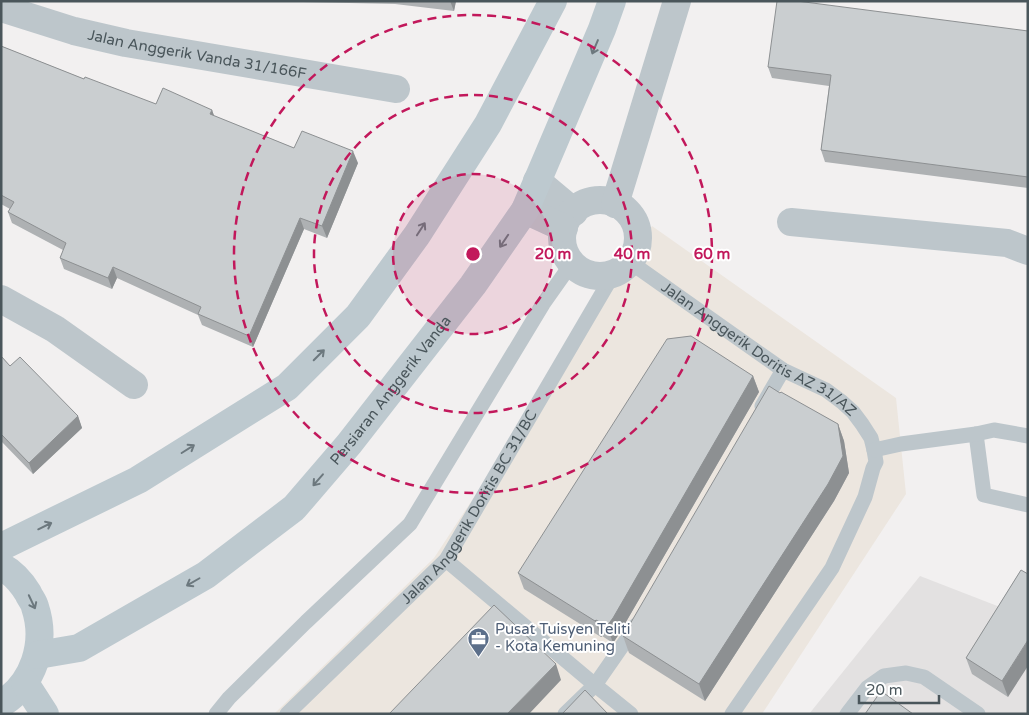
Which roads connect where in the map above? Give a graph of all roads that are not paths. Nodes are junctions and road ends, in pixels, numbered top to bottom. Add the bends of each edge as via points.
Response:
1 (553, 1) edge
2 (612, 1) edge
3 (677, 1) edge
4 (1, 8) edge
5 (396, 89) dead end
6 (537, 181) junction
7 (615, 204) junction
8 (525, 210) junction
9 (569, 220) junction
10 (791, 222) dead end
11 (1028, 251) edge
12 (572, 263) junction
13 (622, 268) junction
14 (1, 299) edge
15 (783, 370) junction
16 (134, 385) dead end
17 (754, 421) edge
18 (976, 434) junction
19 (1028, 436) edge
20 (874, 450) junction
21 (1028, 505) edge
22 (1, 547) edge
23 (446, 560) junction
24 (1, 566) edge
25 (642, 614) edge
26 (38, 655) junction
27 (25, 683) junction
28 (595, 685) junction
29 (1, 704) edge
30 (45, 714) edge
31 (216, 714) edge
32 (287, 714) edge
33 (565, 714) edge
34 (631, 714) edge
35 (732, 714) edge
36 (847, 714) edge
37 (978, 714) edge

22 -> 1 street via 138,480 287,387 358,316 417,235 488,124
2 -> 6 street, Persiaran Anggerik Vanda
3 - 7 street
4 - 5 street, Jalan Anggerik Vanda 31/166F via 126,43
6 - 8 street, Persiaran Anggerik Vanda
6 - 9 street
7 - 9 street via 604,201 583,205
7 - 13 street via 630,216 638,234 635,254
8 - 9 street
8 -> 26 street, Persiaran Anggerik Vanda via 474,285 349,444 294,508 206,575 121,624 79,648
9 - 12 street via 562,243
10 - 11 street via 1007,244
12 - 13 street via 587,274 596,276
12 - 31 lane via 543,304 410,524 306,622
13 - 15 lane, Jalan Anggerik Doritis AZ 31/AZ
13 - 23 lane, Jalan Anggerik Doritis BC 31/BC
14 - 16 street via 55,329
15 - 17 lane
15 - 20 lane, Jalan Anggerik Doritis AZ 31/AZ via 826,390 842,402 862,424
18 - 19 lane via 994,430
18 - 20 lane
18 - 21 lane via 984,495
20 - 35 lane via 876,462 865,497 832,568
23 - 28 lane
23 - 32 lane, Jalan Anggerik Doritis BC 31/BC
24 -> 26 street via 22,584 35,606 40,630
25 - 28 lane
26 - 27 street
27 - 29 street
27 - 30 street
28 - 33 lane
28 - 34 lane
36 - 37 lane via 867,688 884,676 906,673 924,677

